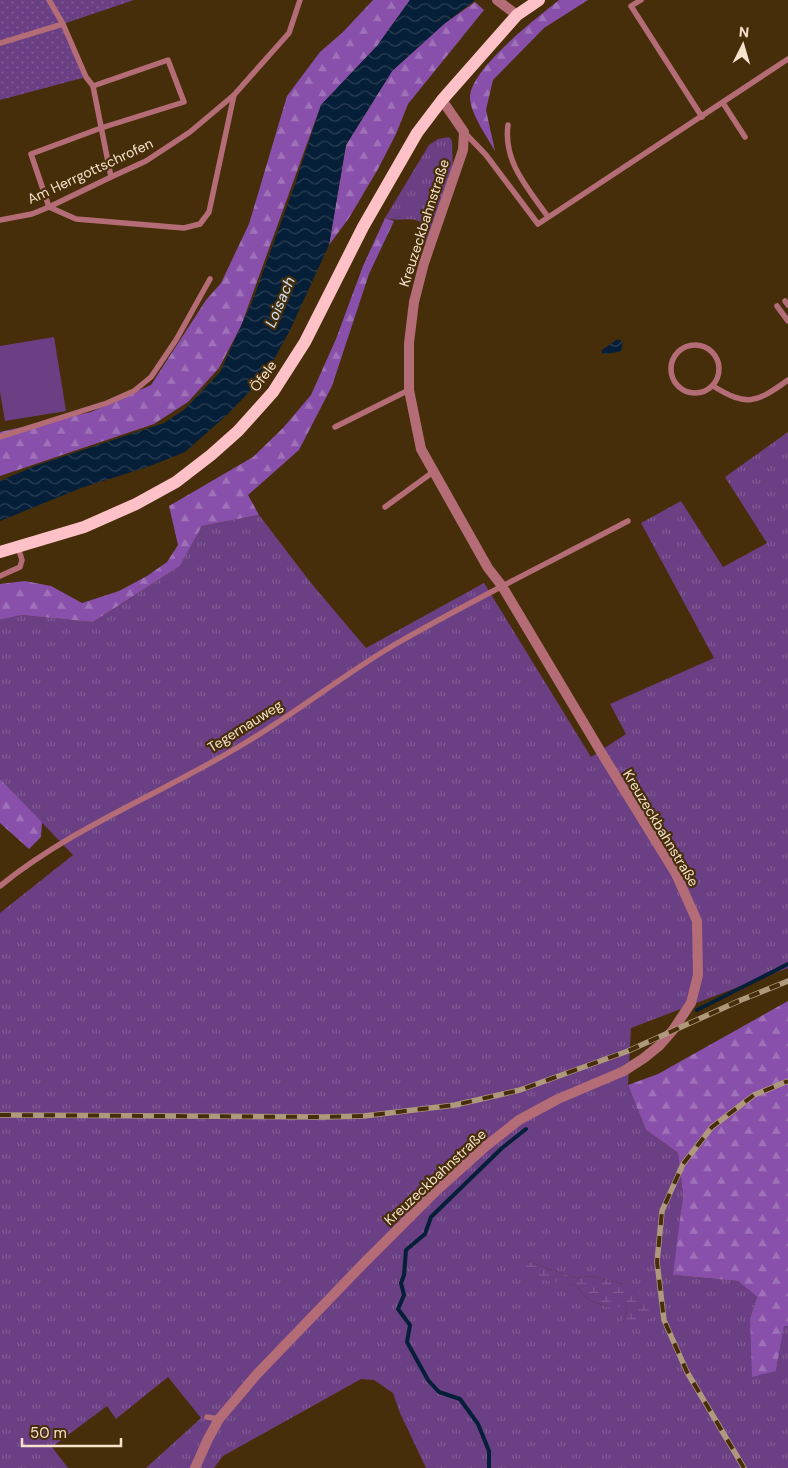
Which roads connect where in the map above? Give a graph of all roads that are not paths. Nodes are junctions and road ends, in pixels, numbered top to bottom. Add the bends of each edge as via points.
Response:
1 (49, 0) edge
2 (300, 0) edge
3 (496, 0) edge
4 (539, 0) edge
5 (641, 0) edge
6 (516, 15) junction
7 (63, 24) junction
8 (0, 43) edge
9 (788, 59) edge
10 (93, 86) junction
11 (234, 95) junction
12 (442, 100) junction
13 (723, 102) junction
14 (702, 116) junction
15 (508, 124) dead end
16 (101, 128) junction
17 (464, 132) junction
18 (745, 137) dead end
19 (111, 177) junction
20 (49, 207) junction
21 (548, 217) junction
22 (0, 220) edge
23 (210, 279) dead end
24 (777, 306) dead end
25 (788, 321) edge
26 (788, 380) edge
27 (712, 386) junction
28 (409, 390) junction
29 (335, 427) dead end
30 (0, 437) edge
31 (433, 472) junction
32 (385, 507) dead end
33 (628, 521) dead end
34 (18, 547) junction
35 (0, 552) edge
36 (0, 576) edge
37 (502, 586) junction
38 (0, 886) edge
39 (207, 1417) dead end
40 (219, 1419) junction
41 (195, 1468) edge

1 - 7 lane
2 - 11 lane, Am Herrgottschrofen via 289,33
3 - 6 street
4 - 6 main road, Öfele
5 - 14 lane via 631,6
6 - 12 main road, Öfele
7 - 8 lane
7 - 10 lane
9 - 13 lane
10 - 16 lane
10 - 16 lane via 168,60 184,102
11 - 19 lane, Am Herrgottschrofen via 183,137 146,161
11 - 20 lane via 208,212 200,224 184,228 76,219
12 - 17 street
12 - 34 main road, Öfele via 417,133 370,214 305,342 273,392 238,431 176,482 136,504 84,527
13 - 14 lane
13 - 18 lane
14 - 21 lane
15 - 21 lane via 506,139 509,153 520,178
16 - 19 lane
16 - 20 lane via 31,154
17 - 21 lane via 486,155 538,224
17 - 28 street, Kreuzeckbahnstraße via 462,150 414,302 409,343
19 - 20 lane, Am Herrgottschrofen
20 - 22 lane, Am Herrgottschrofen
23 - 30 lane via 166,355 151,377 134,391 107,403
24 - 25 lane
26 - 27 lane via 754,400 739,399
27 - 27 lane via 719,364 711,351 697,345 683,348 671,368 676,384 698,393
28 - 29 lane
28 - 31 street, Kreuzeckbahnstraße via 421,449
31 - 32 lane
31 - 37 street, Kreuzeckbahnstraße via 488,568
33 - 37 lane, Tegernauweg
34 - 35 main road, Öfele
34 - 36 lane via 22,560 20,566
37 - 38 lane, Tegernauweg via 394,645 246,743 53,848
37 - 40 street, Kreuzeckbahnstraße via 676,874 697,920 698,975 691,1003 660,1045 644,1058 624,1071 527,1116 486,1146 355,1272 268,1362
39 - 40 lane
40 - 41 street, Kreuzeckbahnstraße

